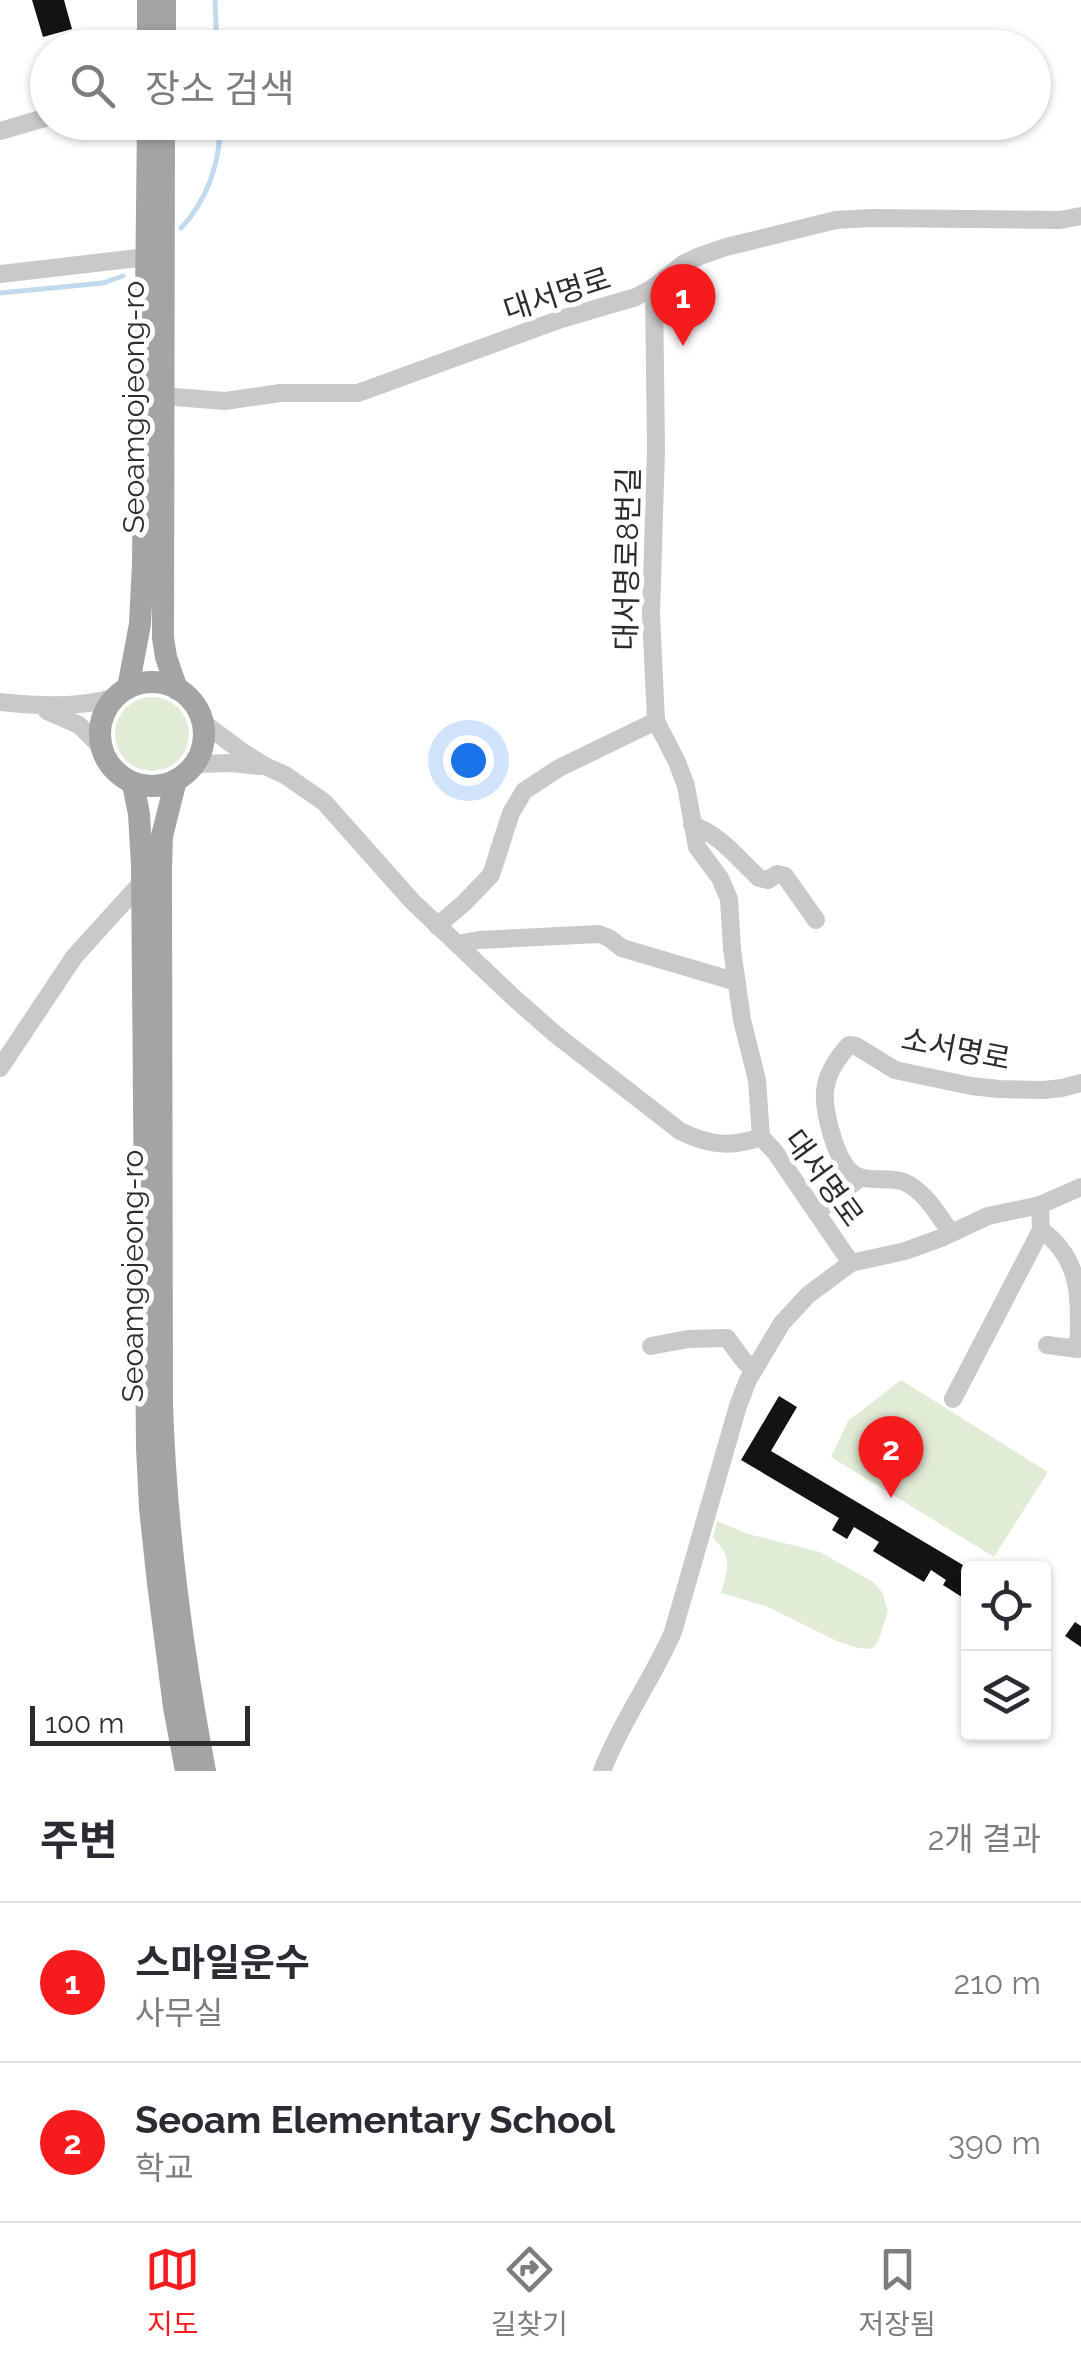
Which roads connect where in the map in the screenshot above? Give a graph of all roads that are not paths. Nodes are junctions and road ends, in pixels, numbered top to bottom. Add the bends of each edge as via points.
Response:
1 (148, 0) edge
2 (165, 0) edge
3 (148, 30) edge
4 (164, 30) edge
5 (30, 122) edge
6 (0, 131) edge
7 (148, 140) edge
8 (164, 140) edge
9 (1081, 216) edge
10 (147, 257) junction
11 (0, 274) edge
12 (654, 287) junction
13 (162, 396) junction
14 (178, 689) junction
15 (121, 693) junction
16 (0, 702) edge
17 (27, 704) junction
18 (656, 721) junction
19 (202, 722) junction
20 (100, 746) junction
21 (195, 764) junction
22 (264, 766) junction
23 (176, 780) junction
24 (133, 784) junction
25 (692, 825) junction
26 (142, 882) junction
27 (816, 920) dead end
28 (437, 926) junction
29 (457, 944) junction
30 (737, 982) junction
31 (0, 1068) edge
32 (1081, 1083) edge
33 (761, 1137) junction
34 (860, 1178) junction
35 (1080, 1190) edge
36 (1040, 1205) junction
37 (817, 1212) junction
38 (1041, 1230) junction
39 (951, 1233) junction
40 (851, 1263) junction
41 (1048, 1345) dead end
42 (651, 1346) dead end
43 (1080, 1350) edge
44 (754, 1370) junction
45 (953, 1399) dead end
46 (186, 1771) edge
47 (205, 1771) edge
48 (602, 1771) edge

1 - 3 main road
2 - 4 main road
5 - 6 street
7 - 10 main road, Seoamgojeong-ro
8 - 13 main road, Seoamgojeong-ro
9 - 12 street, 대서명로 via 836,220 700,256
10 - 11 street
10 - 15 main road, Seoamgojeong-ro via 140,624
12 - 13 street, 대서명로 via 358,393 226,401
12 - 18 street, 대서명로8번길
13 - 14 main road, Seoamgojeong-ro via 163,638
14 - 15 main road via 144,683
14 - 19 main road
15 - 17 street via 90,704
15 - 20 main road via 104,712
16 - 17 street
17 - 20 street via 79,725
18 - 25 street, 대서명로8번길 via 686,786
18 - 28 street via 524,791 491,875
19 - 21 main road
19 - 22 street, 대서명로
20 - 24 main road via 118,775
21 - 22 street
21 - 23 main road
22 - 28 street, 대서명로 via 324,802
23 - 24 main road
23 - 47 main road, Seoamgojeong-ro via 161,868 162,1404 178,1608
24 - 26 main road, Seoamgojeong-ro
25 - 27 street via 716,837 759,878 785,876
25 - 30 street, 대서명로8번길 via 730,899
26 - 31 street via 74,957
26 - 46 main road, Seoamgojeong-ro via 147,1448 160,1600
28 - 29 street, 대서명로
29 - 30 street via 600,934 622,948
29 - 33 street, 대서명로 via 555,1034 680,1131 714,1144
30 - 33 street, 대서명로8번길
32 - 34 street, 소서명로 via 1044,1090 972,1086 895,1070 849,1045 832,1067 824,1100 837,1150
33 - 37 street, 대서명로
34 - 37 street
34 - 39 street via 905,1182
35 - 36 street
36 - 38 street
36 - 39 street via 988,1216
37 - 40 street, 대서명로
38 - 43 street via 1071,1254 1078,1271
38 - 45 street
39 - 40 street
40 - 44 street via 782,1323
41 - 43 street
42 - 44 street via 727,1338
44 - 48 street via 673,1632

